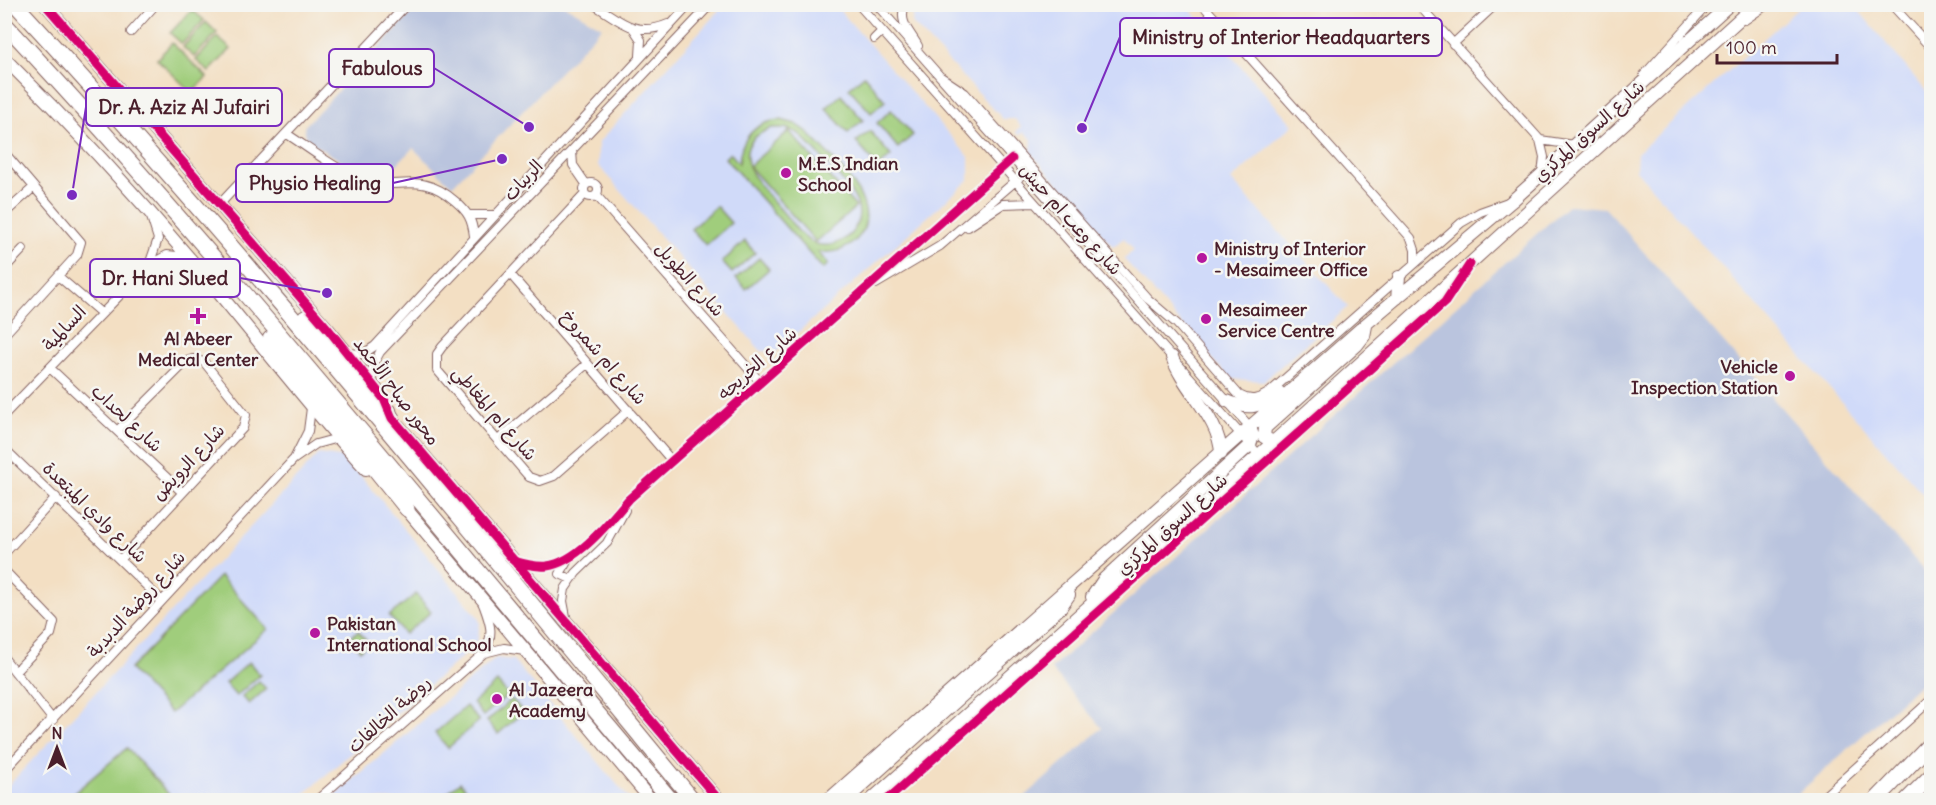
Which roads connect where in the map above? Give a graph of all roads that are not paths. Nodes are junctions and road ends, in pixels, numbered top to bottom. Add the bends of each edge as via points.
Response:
1 (15, 4) edge
2 (45, 4) edge
3 (156, 4) edge
4 (407, 4) edge
5 (593, 4) edge
6 (690, 4) edge
7 (711, 4) edge
8 (858, 4) edge
9 (876, 4) edge
10 (886, 4) edge
11 (904, 4) edge
12 (1202, 4) edge
13 (1418, 4) edge
14 (1496, 4) edge
15 (1708, 4) edge
16 (1730, 4) edge
17 (1756, 4) edge
18 (1768, 4) edge
19 (1891, 4) edge
20 (673, 21) junction
21 (4, 23) edge
22 (1734, 24) junction
23 (633, 28) junction
24 (882, 31) junction
25 (131, 32) dead end
26 (874, 39) dead end
27 (1453, 44) junction
28 (1932, 49) edge
29 (921, 55) junction
30 (640, 56) junction
31 (4, 58) edge
32 (941, 77) junction
33 (1623, 101) junction
34 (287, 134) junction
35 (1540, 140) junction
36 (1574, 145) junction
37 (572, 151) junction
38 (4, 152) edge
39 (1012, 159) junction
40 (1003, 168) junction
41 (1025, 173) junction
42 (1542, 174) junction
43 (1015, 181) junction
44 (34, 187) junction
45 (585, 189) junction
46 (596, 195) junction
47 (1512, 201) junction
48 (1034, 203) junction
49 (197, 206) junction
50 (218, 206) junction
51 (4, 213) edge
52 (150, 215) junction
53 (470, 215) junction
54 (494, 215) junction
55 (954, 233) junction
56 (474, 236) junction
57 (1411, 238) junction
58 (1435, 245) junction
59 (23, 249) dead end
60 (1092, 251) junction
61 (1108, 253) junction
62 (187, 257) junction
63 (215, 261) junction
64 (1415, 263) junction
65 (1470, 264) junction
66 (149, 265) junction
67 (4, 269) edge
68 (511, 275) junction
69 (58, 276) junction
70 (1400, 277) junction
71 (856, 298) junction
72 (1397, 298) junction
73 (101, 313) junction
74 (1366, 324) junction
75 (4, 335) edge
76 (1340, 348) junction
77 (348, 353) junction
78 (1172, 357) junction
79 (587, 364) junction
80 (1212, 365) junction
81 (50, 368) junction
82 (761, 382) junction
83 (372, 383) junction
84 (1222, 397) junction
85 (1251, 399) joint
86 (311, 408) junction
87 (629, 410) junction
88 (4, 415) edge
89 (392, 418) junction
90 (117, 431) junction
91 (1247, 436) junction
92 (338, 438) junction
93 (498, 440) junction
94 (1273, 442) junction
95 (4, 448) edge
96 (1221, 454) junction
97 (1259, 455) junction
98 (293, 460) junction
99 (672, 460) junction
100 (182, 492) junction
101 (637, 493) junction
102 (56, 497) junction
103 (407, 509) junction
104 (4, 554) edge
105 (571, 555) junction
106 (121, 559) junction
107 (514, 561) junction
108 (4, 570) edge
109 (571, 579) junction
110 (1075, 584) junction
111 (480, 598) junction
112 (161, 600) junction
113 (1088, 606) junction
114 (568, 625) junction
115 (525, 651) junction
116 (484, 653) junction
117 (4, 658) edge
118 (15, 672) junction
119 (1932, 699) edge
120 (52, 720) junction
121 (1932, 742) edge
122 (4, 771) edge
123 (1932, 775) edge
124 (317, 801) edge
125 (651, 801) edge
126 (671, 801) edge
127 (693, 801) edge
128 (719, 801) edge
129 (828, 801) edge
130 (846, 801) edge
131 (871, 801) edge
132 (887, 801) edge
133 (1820, 801) edge
134 (1876, 801) edge
135 (1907, 801) edge

1 - 49 highway, محور صباح الأحمد
2 - 50 main road, محور صباح الأحمد
3 - 25 street
4 - 34 street
5 - 23 street
6 - 20 street, الربيات
7 - 37 street, الربيات
8 - 24 street, شارع وعب ام حيش
9 - 29 street, شارع وعب ام حيش
10 - 11 street
11 - 29 street via 903,20
12 - 57 street
13 - 27 street
14 - 27 street
15 - 33 street, شارع السوق المركزي
16 - 33 main road, شارع السوق المركزي
17 - 22 main road, شارع السوق المركزي
18 - 22 street, شارع السوق المركزي
19 - 28 street
20 - 23 street via 649,31
20 - 30 street, الربيات
21 - 63 highway via 82,106
22 - 65 main road, شارع السوق المركزي
23 - 30 street via 641,40
24 - 26 street
24 - 40 street, شارع وعب ام حيش
27 - 35 street
29 - 32 street, شارع وعب ام حيش
30 - 54 street, الربيات
31 - 52 main road
32 - 39 street, شارع وعب ام حيش
32 - 61 street, شارع وعب ام حيش via 965,93
33 - 36 main road, شارع السوق المركزي
34 - 50 street
34 - 53 street via 359,179 431,184
35 - 36 street
35 - 42 street
36 - 42 main road, شارع السوق المركزي
37 - 45 street via 573,165
37 - 83 street, الربيات via 380,352 373,365
38 - 44 street
39 - 40 street, شارع الخريجه
39 - 41 street, شارع وعب ام حيش
40 - 43 street, شارع وعب ام حيش
40 - 71 street, شارع الخريجه
41 - 43 street, شارع الخريجه
41 - 60 street, شارع وعب ام حيش
42 - 47 main road, شارع السوق المركزي
43 - 48 street, شارع وعب ام حيش
43 - 55 street, شارع الخريجه
44 - 51 street
44 - 69 street via 81,242 77,255
45 - 46 street via 590,197
45 - 46 street, شارع الطويل via 597,185
45 - 68 street, شارع ام المغاطي
46 - 82 street, شارع الطويل
47 - 58 street, شارع السوق المركزي via 1470,217
47 - 72 main road, شارع السوق المركزي
48 - 55 street via 1003,204
48 - 78 street, شارع وعب ام حيش
49 - 89 highway via 221,224
49 - 127 highway, محور صباح الأحمد
50 - 77 main road, محور صباح الأحمد
52 - 62 main road
52 - 66 street, السالمية via 158,239
53 - 54 street
53 - 56 street
54 - 56 street, الربيات
55 - 71 street, شارع الخريجه via 933,251 891,273
56 - 77 street, الربيات via 375,346 363,354
57 - 58 street
57 - 64 street
58 - 64 street, شارع السوق المركزي
59 - 67 street
60 - 61 street
60 - 84 street, شارع وعب ام حيش
61 - 80 street, شارع وعب ام حيش
62 - 66 street, السالمية via 167,255
62 - 86 main road
63 - 103 highway via 264,332
63 - 126 highway via 453,537
64 - 70 street, شارع السوق المركزي
65 - 94 main road, شارع السوق المركزي
65 - 132 street, شارع السوق المركزي via 1445,302
66 - 73 street, السالمية
68 - 79 street, شارع ام شمروخ
68 - 93 street, شارع ام المغاطي via 442,347 436,363 441,378
69 - 73 street
69 - 75 street
70 - 72 main road
70 - 85 street, شارع السوق المركزي via 1271,391
71 - 82 street, شارع الخريجه
72 - 74 main road, شارع السوق المركزي
73 - 81 street, السالمية
74 - 76 main road, شارع السوق المركزي
74 - 94 main road via 1357,345 1265,428 1264,437
76 - 84 main road via 1319,356 1263,404 1246,408
76 - 91 main road, شارع السوق المركزي
77 - 83 main road, محور صباح الأحمد
78 - 91 street, شارع وعب ام حيش
78 - 96 main road via 1182,381 1219,435
79 - 87 street, شارع ام شمروخ
79 - 93 street
80 - 84 street
80 - 85 street, شارع وعب ام حيش via 1239,394
81 - 88 street, السالمية
81 - 90 street, شارع لحداب
82 - 99 street, شارع الخريجه
83 - 89 main road, محور صباح الأحمد via 389,406
84 - 91 street, شارع وعب ام حيش
86 - 92 main road
86 - 98 street, شارع روضة الدبدبة via 308,431
87 - 93 street, شارع ام المغاطي via 540,481 529,477
87 - 99 street, شارع ام شمروخ
89 - 107 main road, محور صباح الأحمد
90 - 100 street, شارع لحداب
90 - 100 street, شارع الرويض via 187,361 204,362 243,409 245,421 243,428
91 - 96 main road, شارع السوق المركزي
91 - 97 street, شارع وعب ام حيش
91 - 113 main road via 1104,579
92 - 98 street, شارع روضة الدبدبة via 321,441
92 - 103 main road
94 - 97 main road, شارع السوق المركزي
95 - 102 street, شارع وادي المبتعدة
96 - 110 main road, شارع السوق المركزي
97 - 113 main road, شارع السوق المركزي
98 - 112 street, شارع روضة الدبدبة
99 - 101 street, شارع الخريجه
100 - 106 street, شارع الرويض
101 - 105 street, شارع الخريجه via 605,529
101 - 109 street, شارع الخريجه via 607,543
102 - 104 street
102 - 106 street, شارع وادي المبتعدة
103 - 111 main road
105 - 107 street, شارع الخريجه via 546,566
105 - 109 street via 560,574
106 - 112 street, شارع وادي المبتعدة
107 - 114 main road, محور صباح الأحمد
108 - 118 street via 54,622 51,634
109 - 114 street via 564,591
110 - 129 main road, شارع السوق المركزي
110 - 130 main road via 1060,608
111 - 115 main road
111 - 116 street via 492,627
112 - 120 street, شارع روضة الدبدبة
113 - 131 main road, شارع السوق المركزي
114 - 128 main road, محور صباح الأحمد
115 - 116 street via 504,648
115 - 125 main road
116 - 124 street, روضة الخالفات
117 - 118 street
118 - 120 street
119 - 133 street
120 - 122 street, شارع روضة الدبدبة
121 - 134 highway
123 - 135 highway

